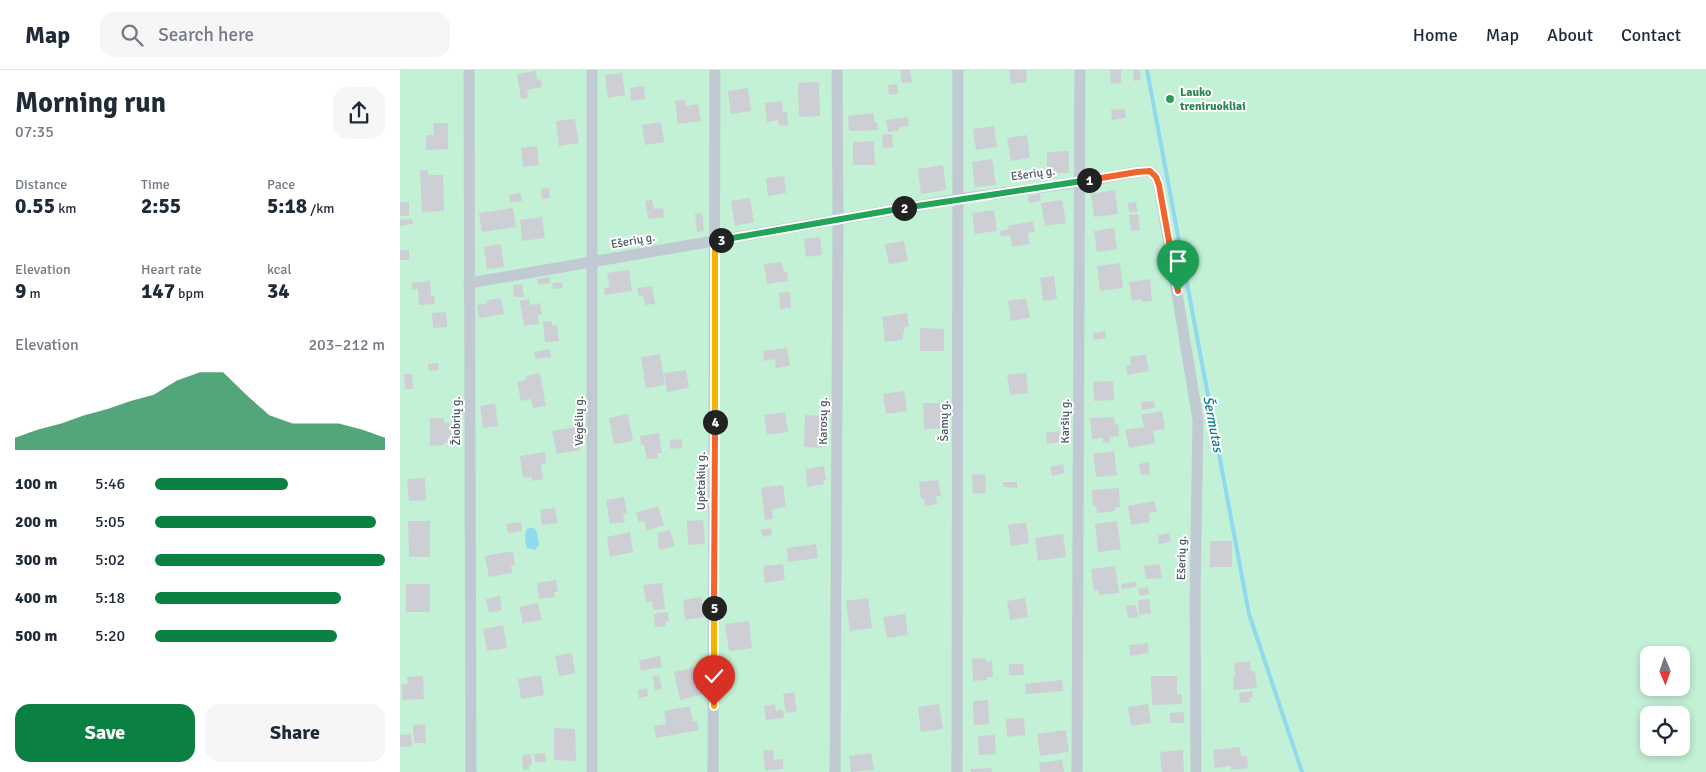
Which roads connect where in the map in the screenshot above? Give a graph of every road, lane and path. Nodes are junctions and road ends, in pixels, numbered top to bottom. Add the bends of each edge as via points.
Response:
1 (469, 70) edge
2 (592, 70) edge
3 (715, 70) edge
4 (837, 70) edge
5 (958, 70) edge
6 (1080, 70) edge
7 (1081, 182) junction
8 (958, 199) junction
9 (838, 220) junction
10 (715, 241) junction
11 (592, 262) junction
12 (469, 283) junction
13 (471, 772) edge
14 (592, 772) edge
15 (713, 772) edge
16 (835, 772) edge
17 (957, 772) edge
18 (1077, 772) edge
19 (1196, 772) edge

1 - 12 street, Žiobrių g.
2 - 11 street, Vėgėlių g.
3 - 10 street, Upėtakių g.
4 - 9 street, Karosų g.
5 - 8 street, Šamų g.
6 - 7 street, Karšių g.
7 - 8 street, Ešerių g.
7 - 18 street, Karšių g.
7 - 19 street, Ešerių g. via 1150,171 1159,185 1198,420
8 - 9 street, Ešerių g.
8 - 17 street, Šamų g.
9 - 10 street, Ešerių g.
9 - 16 street, Karosų g.
10 - 11 street, Ešerių g.
10 - 15 street, Upėtakių g.
11 - 12 street, Ešerių g.
11 - 14 street, Vėgėlių g.
12 - 13 street, Žiobrių g.

